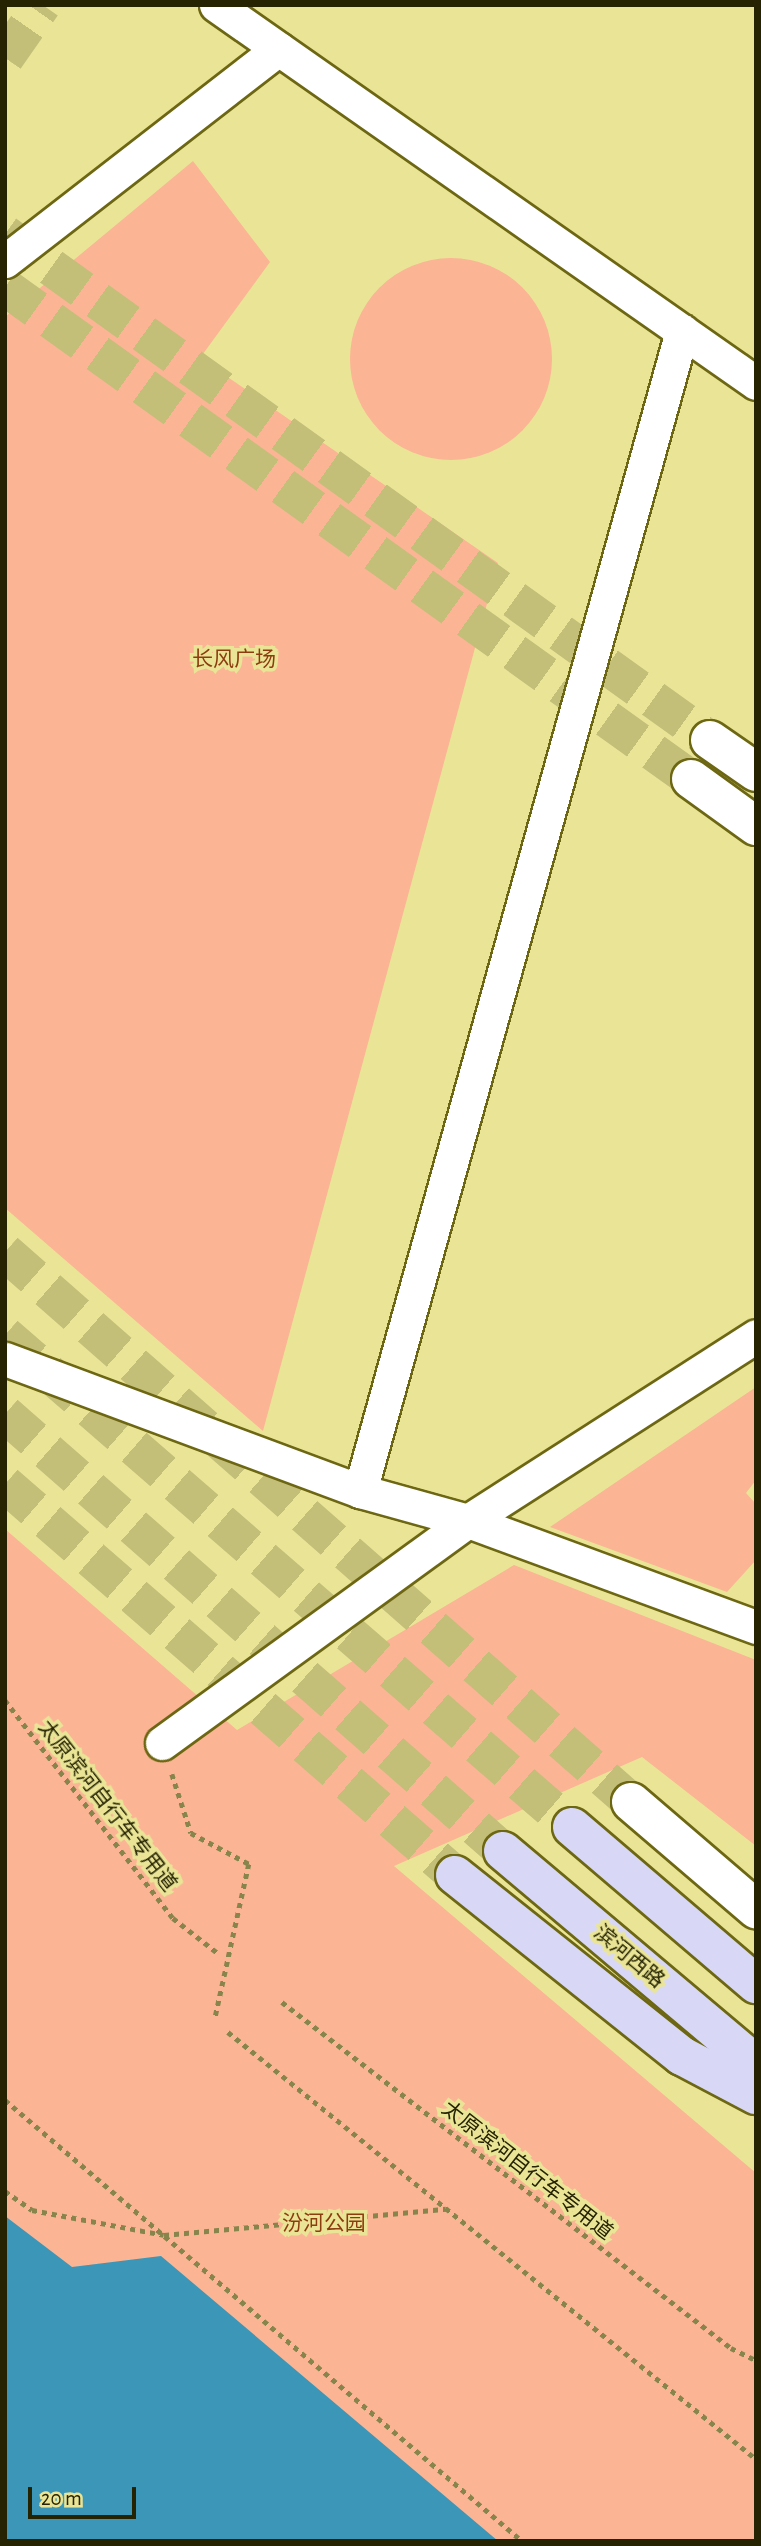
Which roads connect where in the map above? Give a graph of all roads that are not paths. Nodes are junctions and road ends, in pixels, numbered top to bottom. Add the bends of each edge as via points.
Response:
1 (216, 5) edge
2 (278, 49) junction
3 (5, 261) edge
4 (682, 331) junction
5 (756, 383) edge
6 (710, 740) tunnel mouth
7 (756, 772) edge
8 (691, 779) tunnel mouth
9 (756, 826) edge
10 (756, 1336) edge
11 (5, 1359) edge
12 (360, 1492) junction
13 (468, 1521) junction
14 (756, 1627) edge
15 (162, 1743) road end
16 (631, 1802) tunnel mouth
17 (572, 1827) tunnel mouth
18 (503, 1851) tunnel mouth
19 (455, 1875) tunnel mouth
20 (756, 1909) edge
21 (756, 1984) edge
22 (682, 2056) junction
23 (756, 2064) edge
24 (756, 2095) edge
25 (756, 2123) edge

1 - 2 street
2 - 3 street
2 - 4 street
4 - 5 street
4 - 12 street
6 - 7 street
8 - 9 street
10 - 13 street
11 - 12 street
12 - 13 street
13 - 14 street
13 - 15 street
16 - 20 street
17 - 21 highway
18 - 23 highway, 滨河西路
19 - 22 highway
22 - 24 highway
22 - 25 highway

